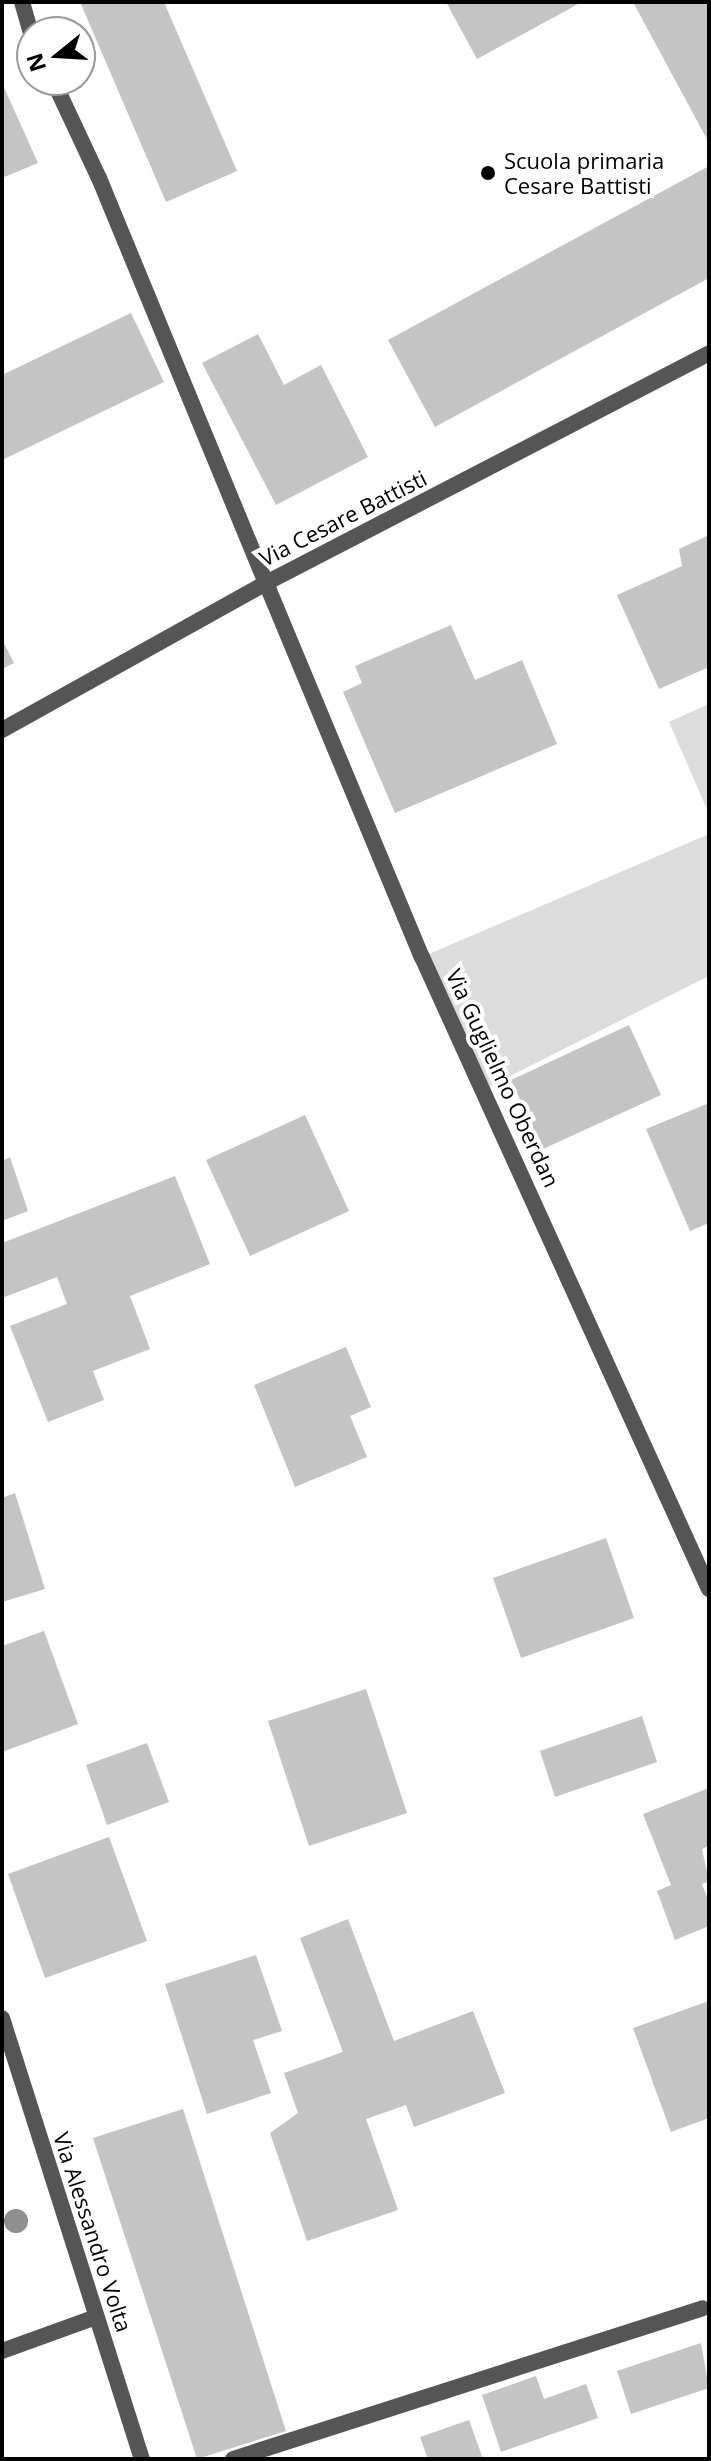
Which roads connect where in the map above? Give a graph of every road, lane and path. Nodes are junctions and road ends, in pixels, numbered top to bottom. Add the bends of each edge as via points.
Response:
1 (61, 96) edge
2 (709, 353) edge
3 (266, 583) junction
4 (2, 730) edge
5 (709, 1589) edge
6 (2, 2018) edge
7 (702, 2308) dead end
8 (96, 2317) junction
9 (2, 2351) edge
10 (142, 2459) edge
11 (233, 2459) edge

1 - 3 street, Via Guglielmo Oberdan
2 - 3 street, Via Cesare Battisti
3 - 4 street, Via Cesare Battisti
3 - 5 street, Via Guglielmo Oberdan via 422,957
6 - 8 street, Via Alessandro Volta
7 - 11 street
8 - 9 street
8 - 10 street, Via Alessandro Volta

